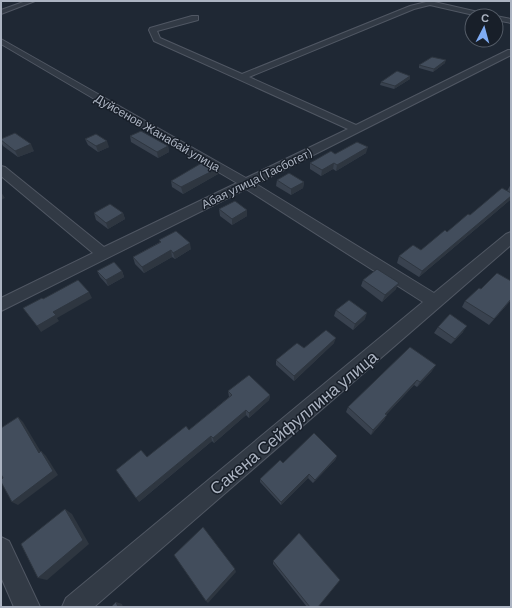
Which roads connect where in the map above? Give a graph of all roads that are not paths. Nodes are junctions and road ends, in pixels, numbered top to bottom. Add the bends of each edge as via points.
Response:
1 (32, 1) edge
2 (464, 11) edge
3 (1, 12) edge
4 (195, 18) dead end
5 (1, 41) edge
6 (511, 52) edge
7 (242, 77) junction
8 (356, 129) junction
9 (1, 170) edge
10 (246, 183) junction
11 (511, 237) edge
12 (103, 254) junction
13 (435, 302) junction
14 (1, 305) edge
15 (1, 549) edge
16 (27, 607) edge
17 (75, 607) edge

1 - 3 street
2 - 7 street via 430,3 412,7
4 - 7 street via 153,30 157,39
5 - 10 street, Дуйсенов Жанабай улица
6 - 8 street, Абая улица (Тасбогет)
7 - 8 street
8 - 10 street, Абая улица (Тасбогет)
9 - 12 street
10 - 12 street, Абая улица (Тасбогет)
10 - 13 street, Дуйсенов Жанабай улица
11 - 13 street, Сакена Сейфуллина улица
12 - 14 street, Абая улица (Тасбогет)
13 - 17 street, Сакена Сейфуллина улица
15 - 16 street

